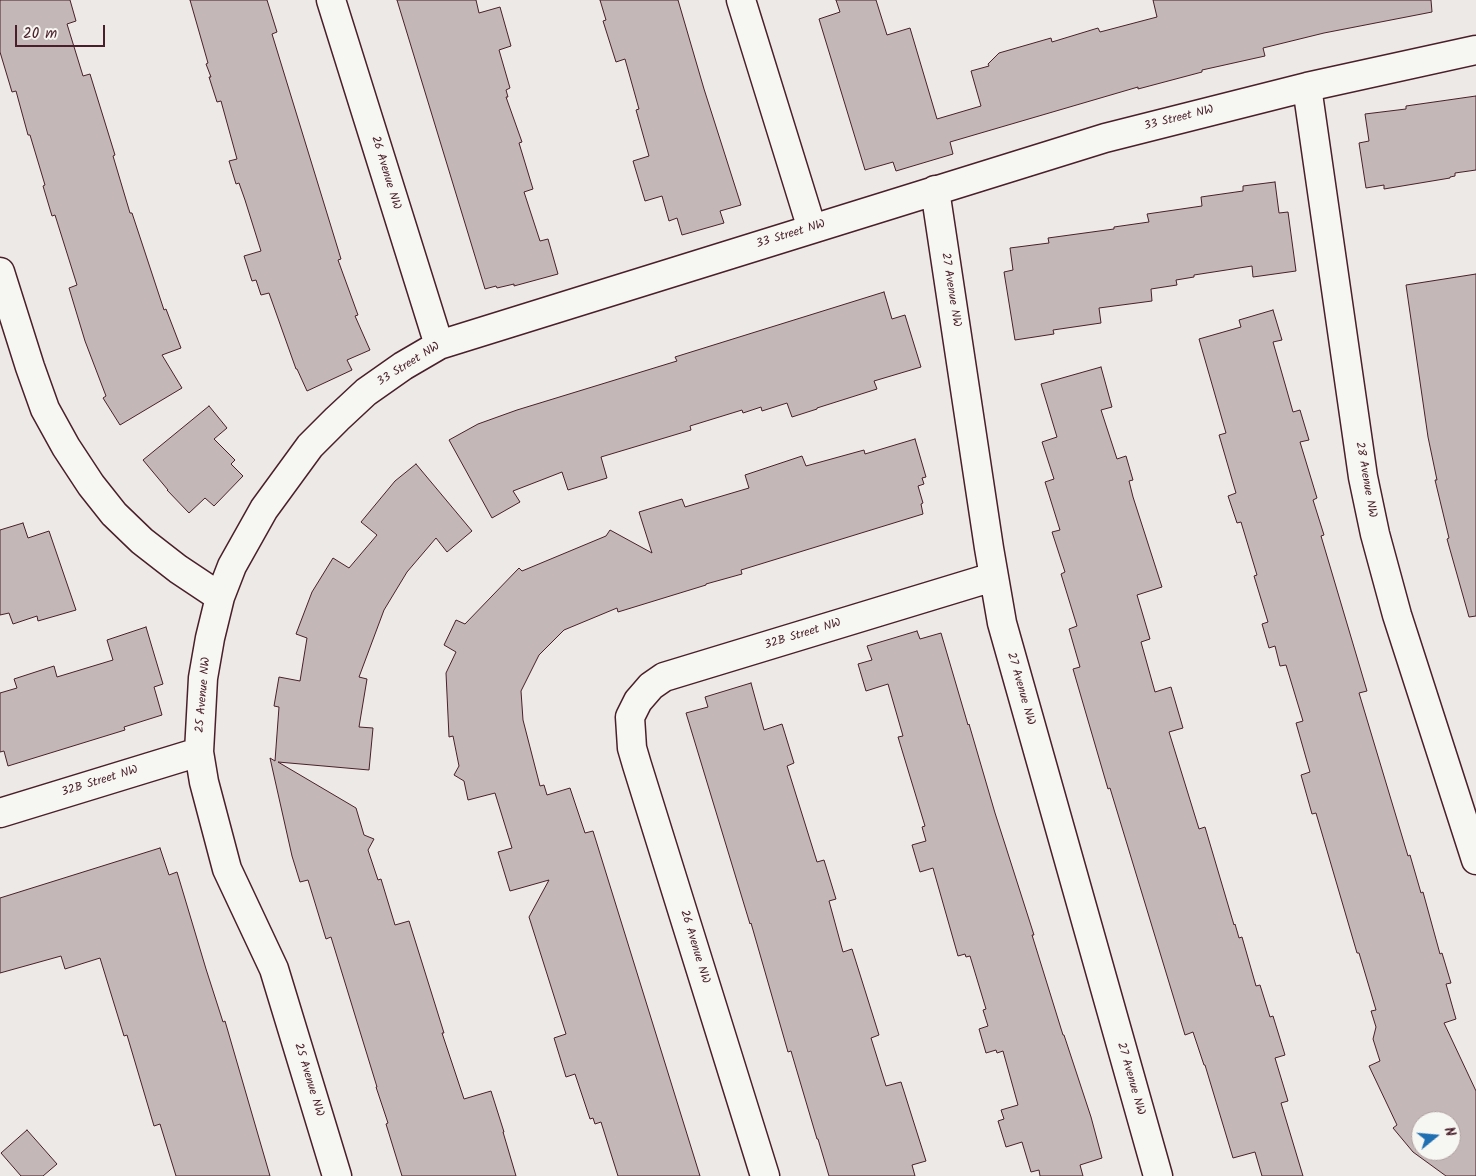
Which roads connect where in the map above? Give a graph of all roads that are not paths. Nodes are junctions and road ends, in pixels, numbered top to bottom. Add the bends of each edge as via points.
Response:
1 (331, 0) edge
2 (742, 0) edge
3 (1476, 50) edge
4 (1307, 87) junction
5 (935, 190) junction
6 (812, 229) junction
7 (0, 272) edge
8 (439, 345) junction
9 (994, 577) junction
10 (220, 598) junction
11 (630, 717) joint
12 (199, 752) junction
13 (0, 813) edge
14 (1476, 860) edge
15 (337, 1176) edge
16 (765, 1176) edge
17 (1158, 1176) edge

1 - 8 street, 26 Avenue NW
2 - 6 street
3 - 4 street, 33 Street NW
4 - 5 street, 33 Street NW via 1105,138
4 - 14 street, 28 Avenue NW via 1361,467 1375,534 1397,615
5 - 6 street, 33 Street NW
5 - 9 street, 27 Avenue NW
6 - 8 street, 33 Street NW
7 - 10 street via 46,409 91,485 114,514 142,541
8 - 10 street, 33 Street NW via 366,392 310,446 264,509 232,566
9 - 11 street, 32B Street NW via 664,677 638,701
9 - 17 street, 27 Avenue NW via 1014,668
10 - 12 street, 25 Avenue NW via 203,678
11 - 16 street, 26 Avenue NW via 637,765
12 - 13 street, 32B Street NW
12 - 15 street, 25 Avenue NW via 227,870 276,976

